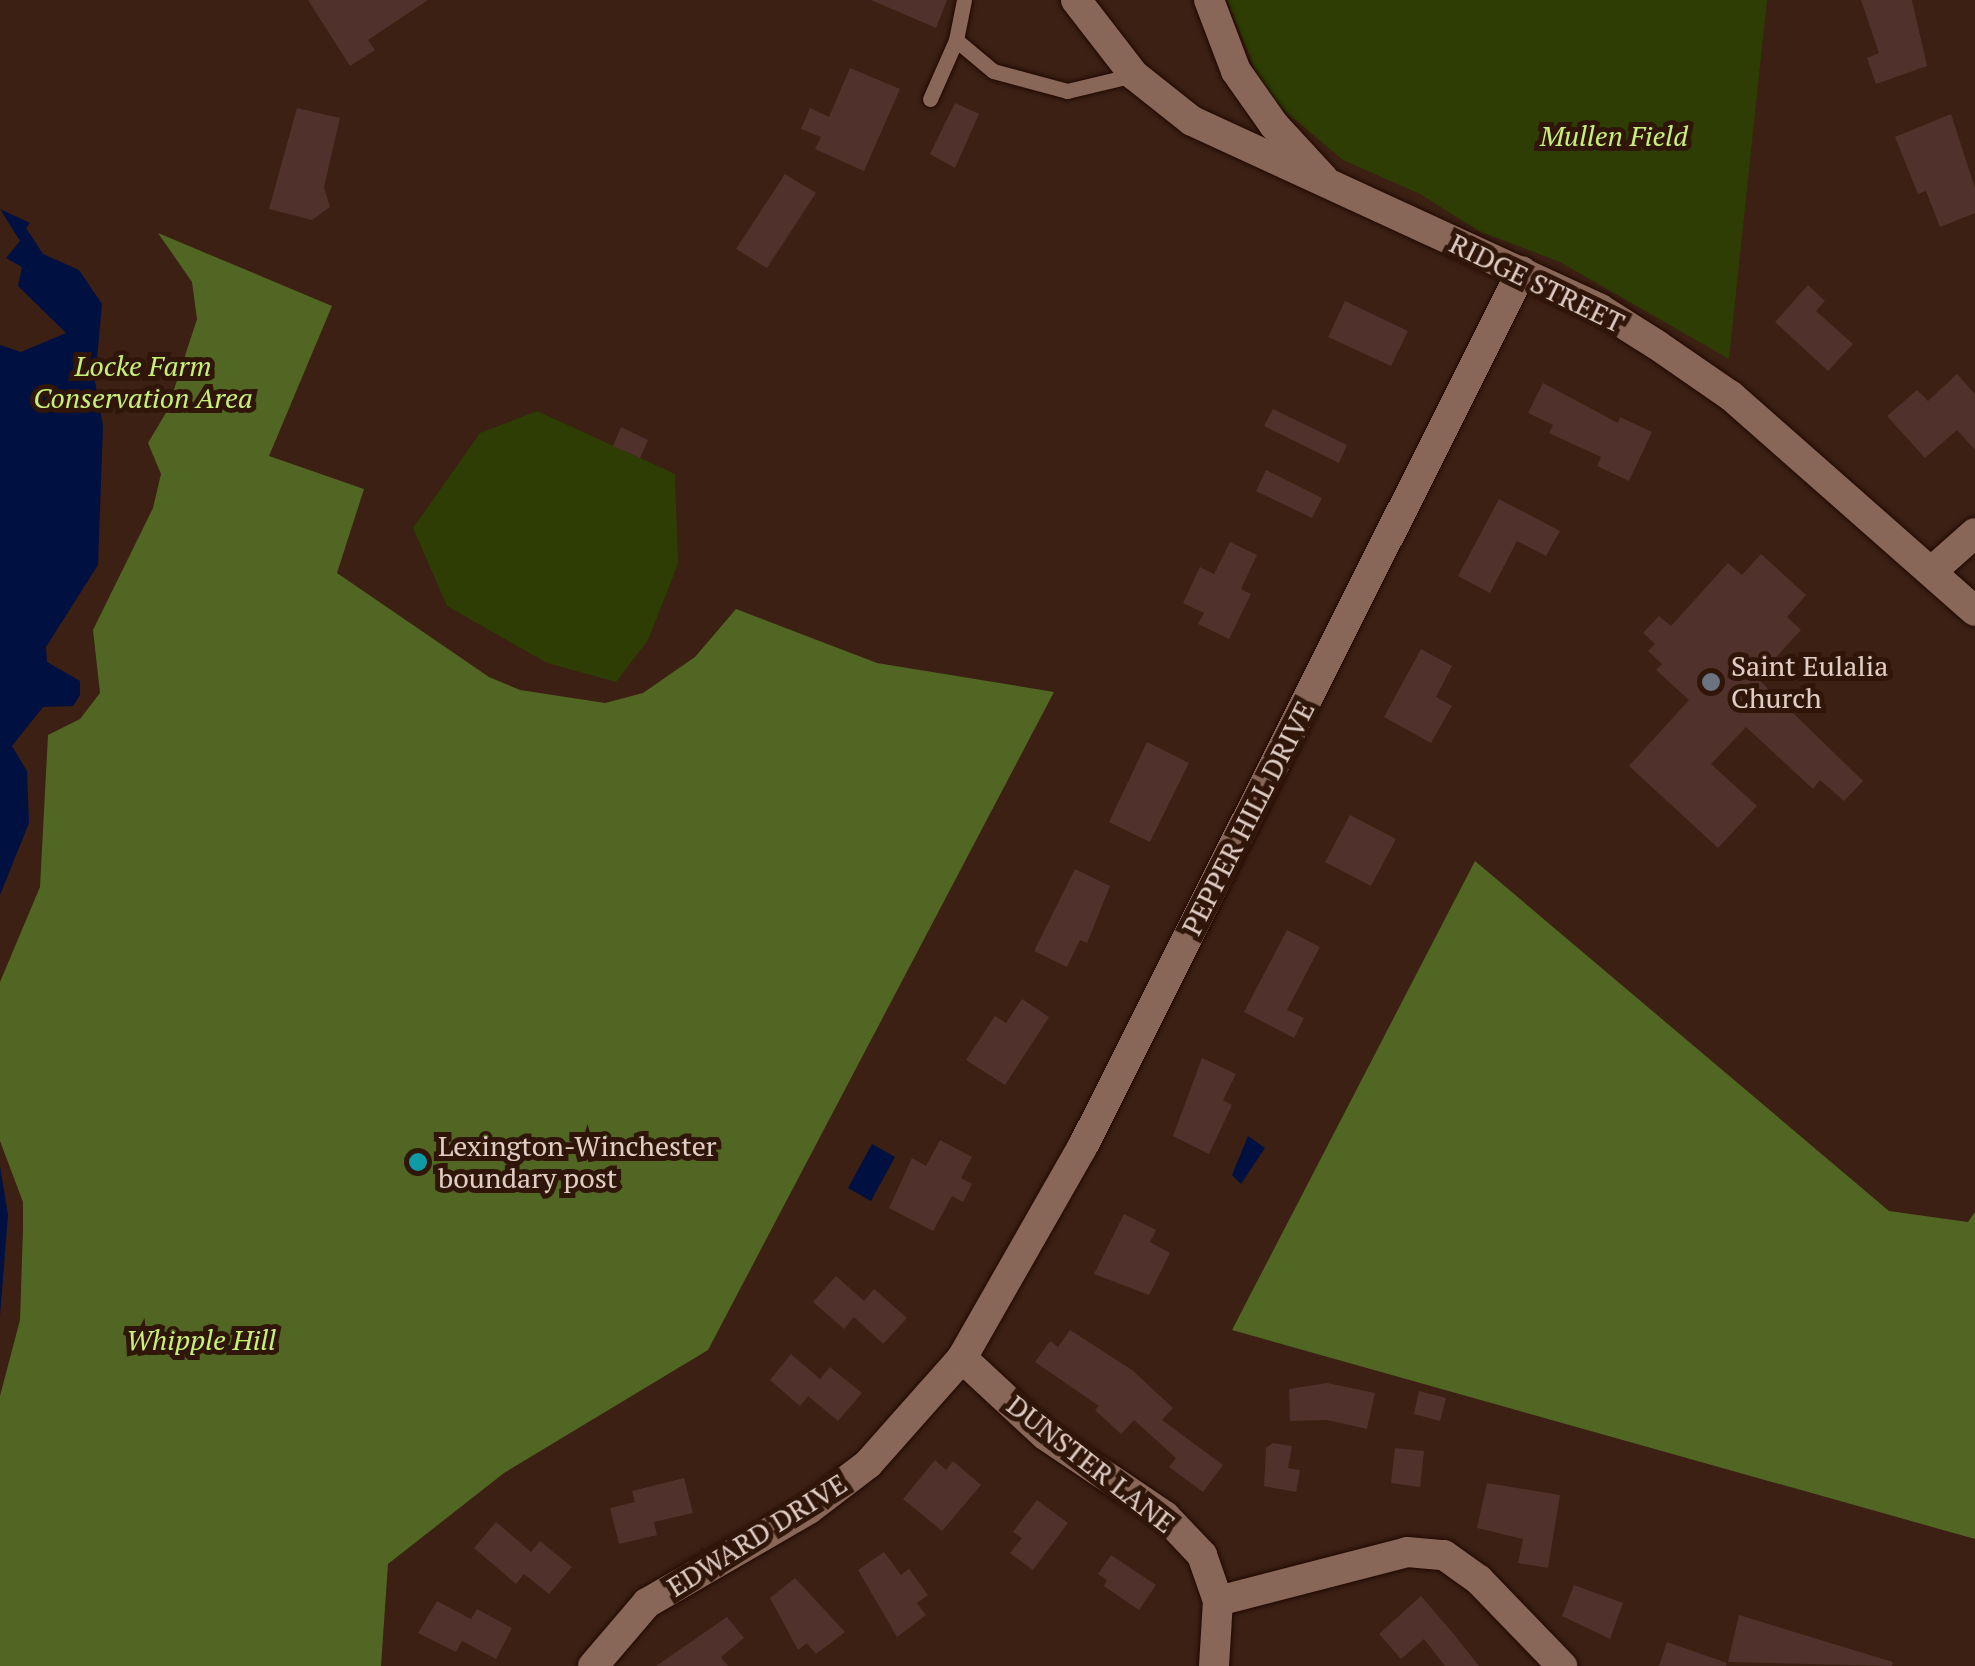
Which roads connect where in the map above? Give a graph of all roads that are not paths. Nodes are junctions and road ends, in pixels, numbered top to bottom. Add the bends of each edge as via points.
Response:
1 (964, 0) edge
2 (1076, 0) edge
3 (1209, 0) edge
4 (956, 40) junction
5 (1134, 75) junction
6 (930, 99) dead end
7 (1332, 188) junction
8 (1522, 272) junction
9 (1975, 533) edge
10 (1932, 572) junction
11 (1975, 611) edge
12 (962, 1358) junction
13 (1218, 1601) junction
14 (593, 1666) edge
15 (1214, 1666) edge
16 (1562, 1666) edge

1 - 4 lane
2 - 5 street, RIDGE STREET
3 - 7 street via 1236,71 1274,126
4 - 5 lane via 993,71 1067,91
4 - 6 lane
5 - 7 street, RIDGE STREET via 1192,121
7 - 8 street, RIDGE STREET
8 - 10 street, RIDGE STREET via 1600,308 1731,396
8 - 12 street, PEPPER HILL DRIVE via 1082,1148
9 - 10 street
10 - 11 street, RIDGE STREET
12 - 13 street, DUNSTER LANE via 1045,1435 1166,1516 1202,1555
12 - 14 street, EDWARD DRIVE via 868,1464 809,1509 646,1603
13 - 15 street
13 - 16 street via 1407,1552 1444,1555 1479,1580

